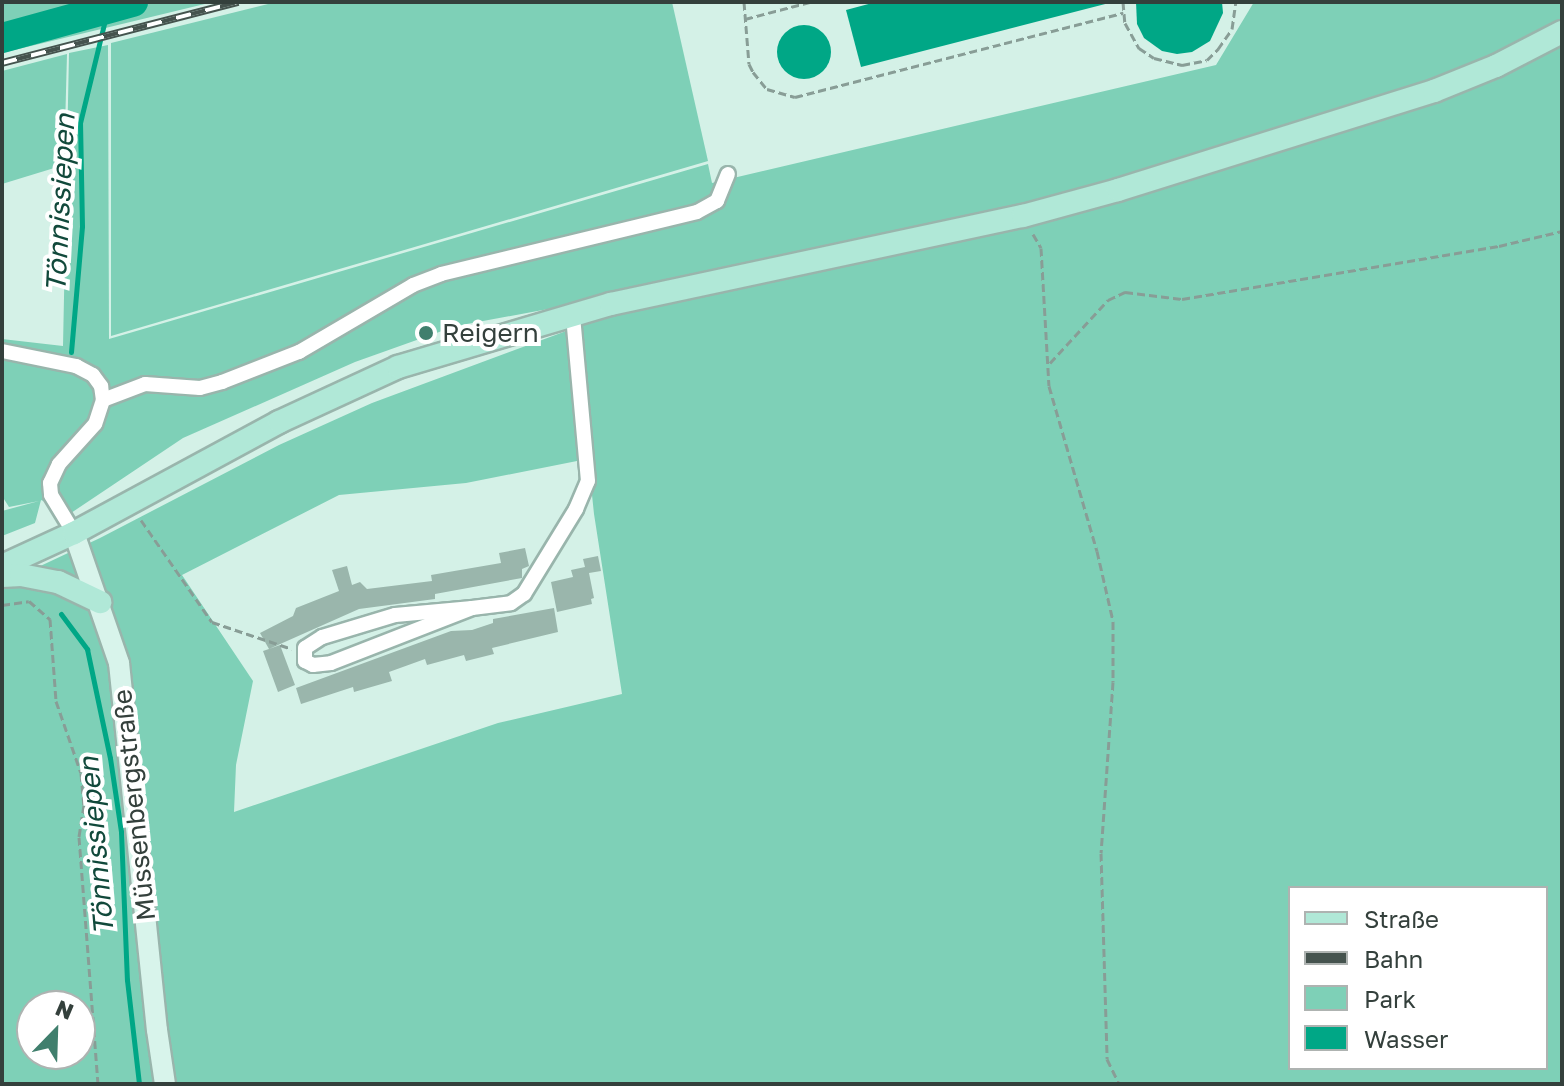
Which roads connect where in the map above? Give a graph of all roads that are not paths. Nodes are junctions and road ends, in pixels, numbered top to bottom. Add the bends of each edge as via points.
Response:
1 (1562, 32) edge
2 (728, 174) dead end
3 (573, 316) junction
4 (2, 351) edge
5 (103, 400) junction
6 (74, 533) junction
7 (2, 566) edge
8 (2, 576) edge
9 (100, 602) junction
10 (472, 608) junction
11 (165, 1084) edge

1 - 3 main road via 1434,91 1118,190
2 - 5 street via 717,201 697,212 441,274 323,340 222,382 200,388 145,384
3 - 6 main road via 364,380
3 - 10 street via 588,481 524,594 511,603
4 - 5 street via 85,370 101,386
5 - 6 street via 95,424 59,464 50,483 51,495
6 - 7 main road
6 - 9 main road, Müssenbergstraße
8 - 9 main road via 58,582
9 - 11 main road, Müssenbergstraße via 119,663
10 - 10 street via 384,617 322,637 303,653 309,664 331,663

